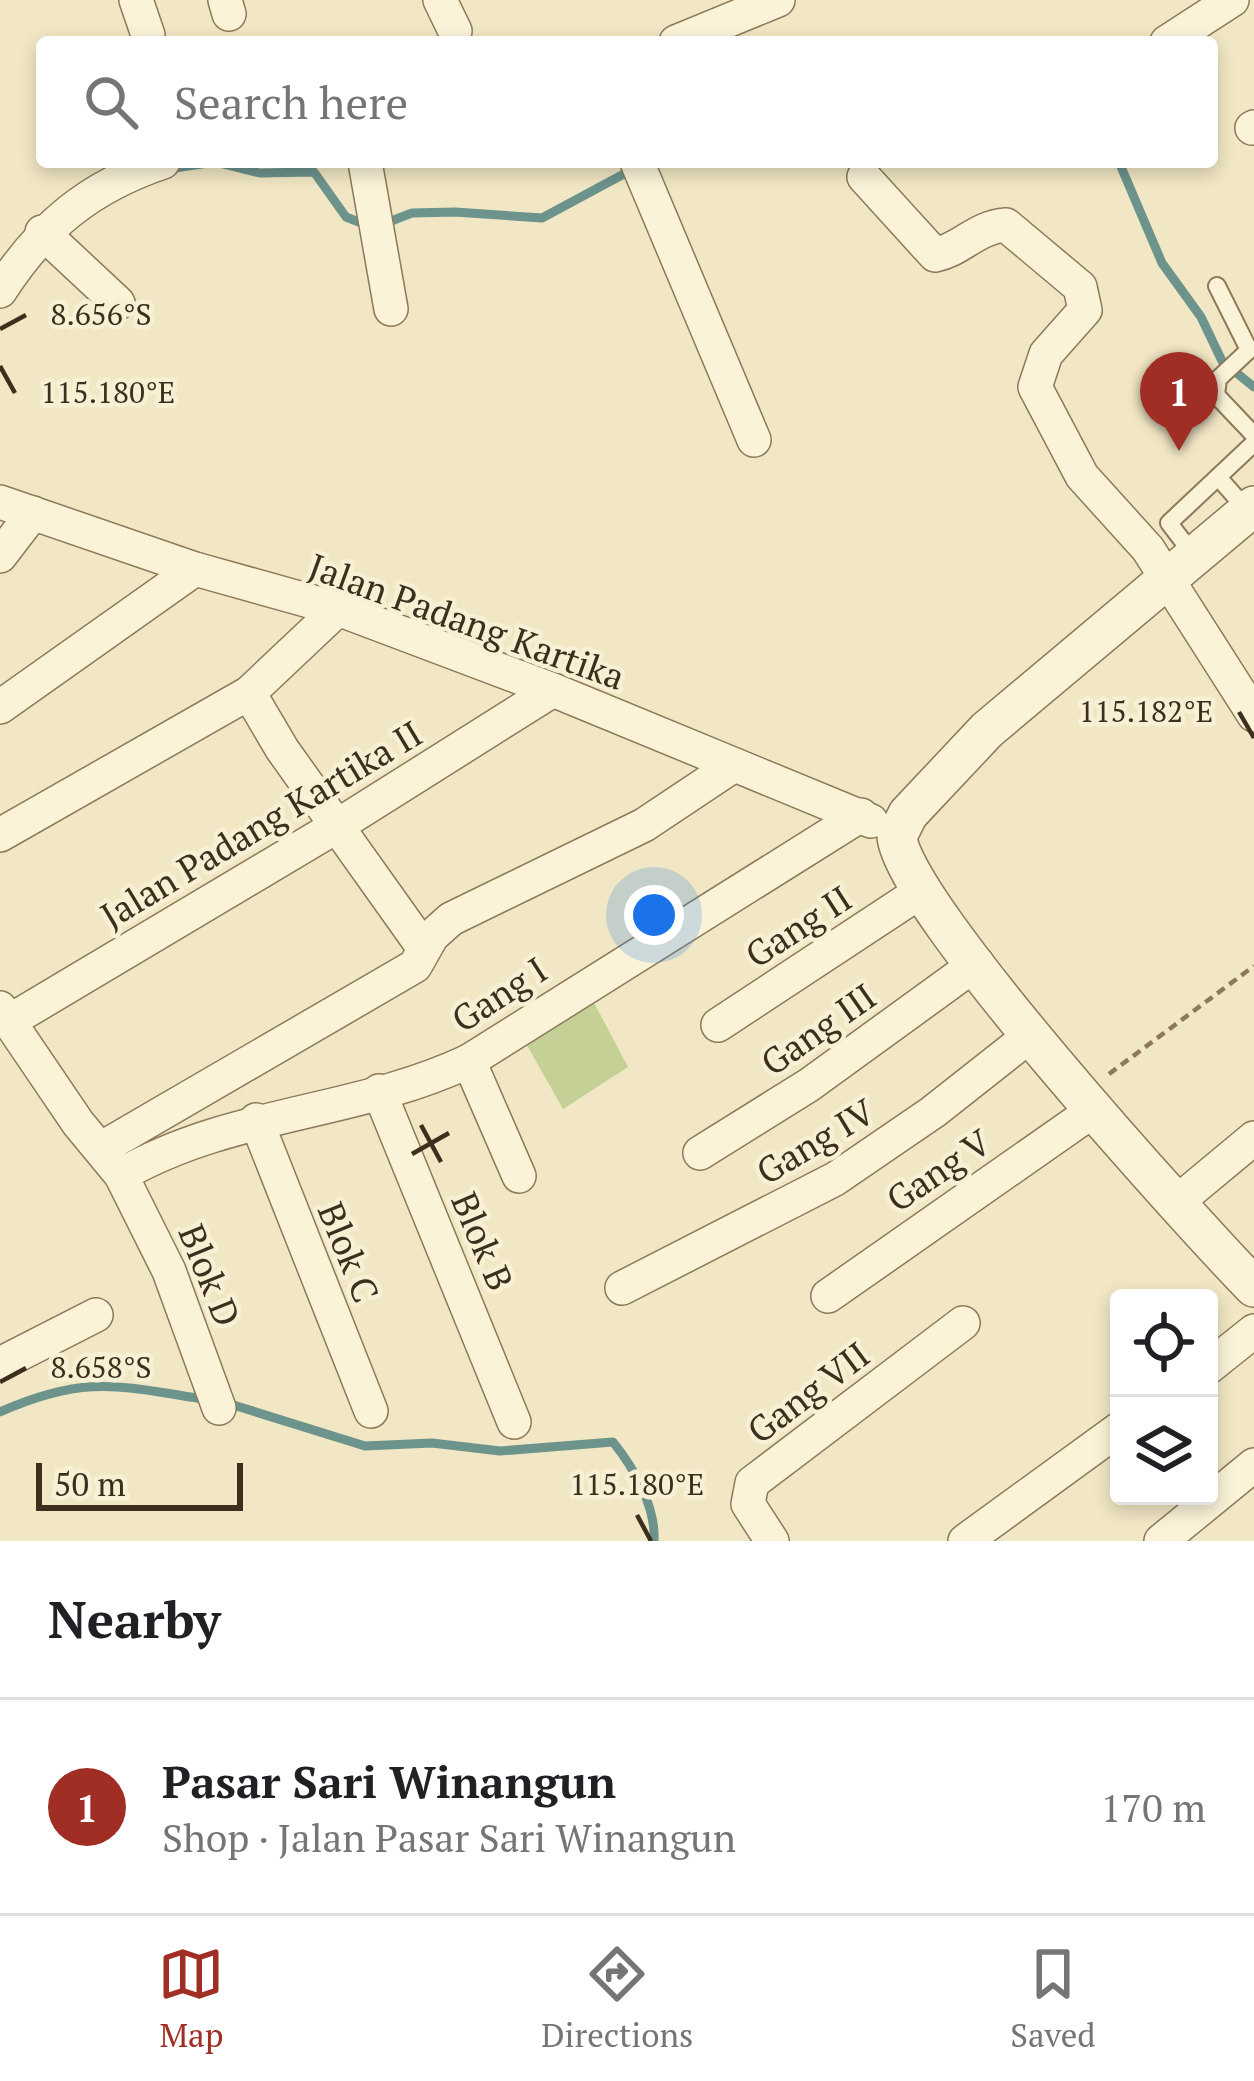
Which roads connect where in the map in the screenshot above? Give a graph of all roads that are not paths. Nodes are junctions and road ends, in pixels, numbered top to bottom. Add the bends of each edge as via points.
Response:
1 (136, 0) edge
2 (440, 0) edge
3 (778, 0) edge
4 (1232, 0) edge
5 (454, 31) dead end
6 (148, 35) dead end
7 (691, 36) edge
8 (1176, 36) edge
9 (148, 168) edge
10 (366, 168) edge
11 (640, 168) edge
12 (864, 176) dead end
13 (42, 232) junction
14 (1217, 286) dead end
15 (0, 291) edge
16 (118, 302) dead end
17 (391, 309) dead end
18 (1254, 439) edge
19 (754, 440) dead end
20 (1218, 477) junction
21 (0, 502) edge
22 (1251, 509) edge
23 (33, 513) junction
24 (0, 556) edge
25 (195, 568) junction
26 (1182, 570) junction
27 (338, 609) junction
28 (553, 689) junction
29 (249, 693) junction
30 (0, 707) edge
31 (1254, 715) edge
32 (730, 766) junction
33 (861, 815) junction
34 (337, 826) junction
35 (0, 835) edge
36 (897, 836) junction
37 (920, 892) junction
38 (423, 947) junction
39 (977, 963) junction
40 (4, 1015) edge
41 (718, 1025) dead end
42 (1032, 1034) junction
43 (469, 1061) junction
44 (379, 1091) junction
45 (1087, 1102) junction
46 (256, 1120) junction
47 (1254, 1138) edge
48 (700, 1153) dead end
49 (122, 1161) junction
50 (519, 1176) dead end
51 (1177, 1202) junction
52 (1254, 1287) edge
53 (622, 1288) dead end
54 (828, 1296) dead end
55 (96, 1315) dead end
56 (963, 1323) dead end
57 (1254, 1331) edge
58 (1218, 1359) edge
59 (0, 1364) edge
60 (220, 1408) dead end
61 (371, 1412) dead end
62 (514, 1422) dead end
63 (1110, 1435) edge
64 (1254, 1465) edge
65 (772, 1541) edge
66 (965, 1541) edge
67 (1161, 1541) edge

1 - 6 street
2 - 5 street
3 - 7 street
4 - 8 street
9 - 13 street via 102,187
10 - 17 street
11 - 19 street
12 - 26 street via 935,255 971,233 1006,225 1079,287 1085,310 1046,354 1035,387 1082,476 1148,549
13 - 15 street
13 - 16 street
14 - 18 lane via 1248,346 1216,395
18 - 20 lane
20 - 22 lane
20 - 26 lane via 1168,523
21 - 23 street, Jalan Padang Kartika
22 - 26 street
23 - 24 street
23 - 25 street, Jalan Padang Kartika
25 - 27 street, Jalan Padang Kartika
25 - 30 street
26 - 31 street
26 - 36 street via 987,730
27 - 28 street, Jalan Padang Kartika
27 - 29 street
28 - 32 street, Jalan Padang Kartika
28 - 34 street, Jalan Padang Kartika II
29 - 34 street
29 - 35 street
32 - 33 street, Jalan Padang Kartika
32 - 38 street via 644,825 469,908
33 - 36 street, Jalan Padang Kartika
33 - 43 street, Gang I
34 - 38 street
34 - 40 street, Jalan Padang Kartika II
36 - 37 street
37 - 39 street
37 - 41 street, Gang II
38 - 49 street via 415,966
39 - 42 street
39 - 48 street, Gang III
40 - 49 street, Blok D
42 - 45 street
42 - 53 street, Gang IV via 835,1179
43 - 44 street, Gang I
43 - 50 street
44 - 46 street, Gang I
44 - 62 street, Blok B
45 - 51 street
45 - 54 street, Gang V
46 - 49 street, Gang I
46 - 61 street, Blok C
47 - 51 street
49 - 60 street, Blok D
51 - 52 street
55 - 59 street
56 - 65 street, Gang VII via 752,1483 748,1504
57 - 58 street
63 - 66 street
64 - 67 street

